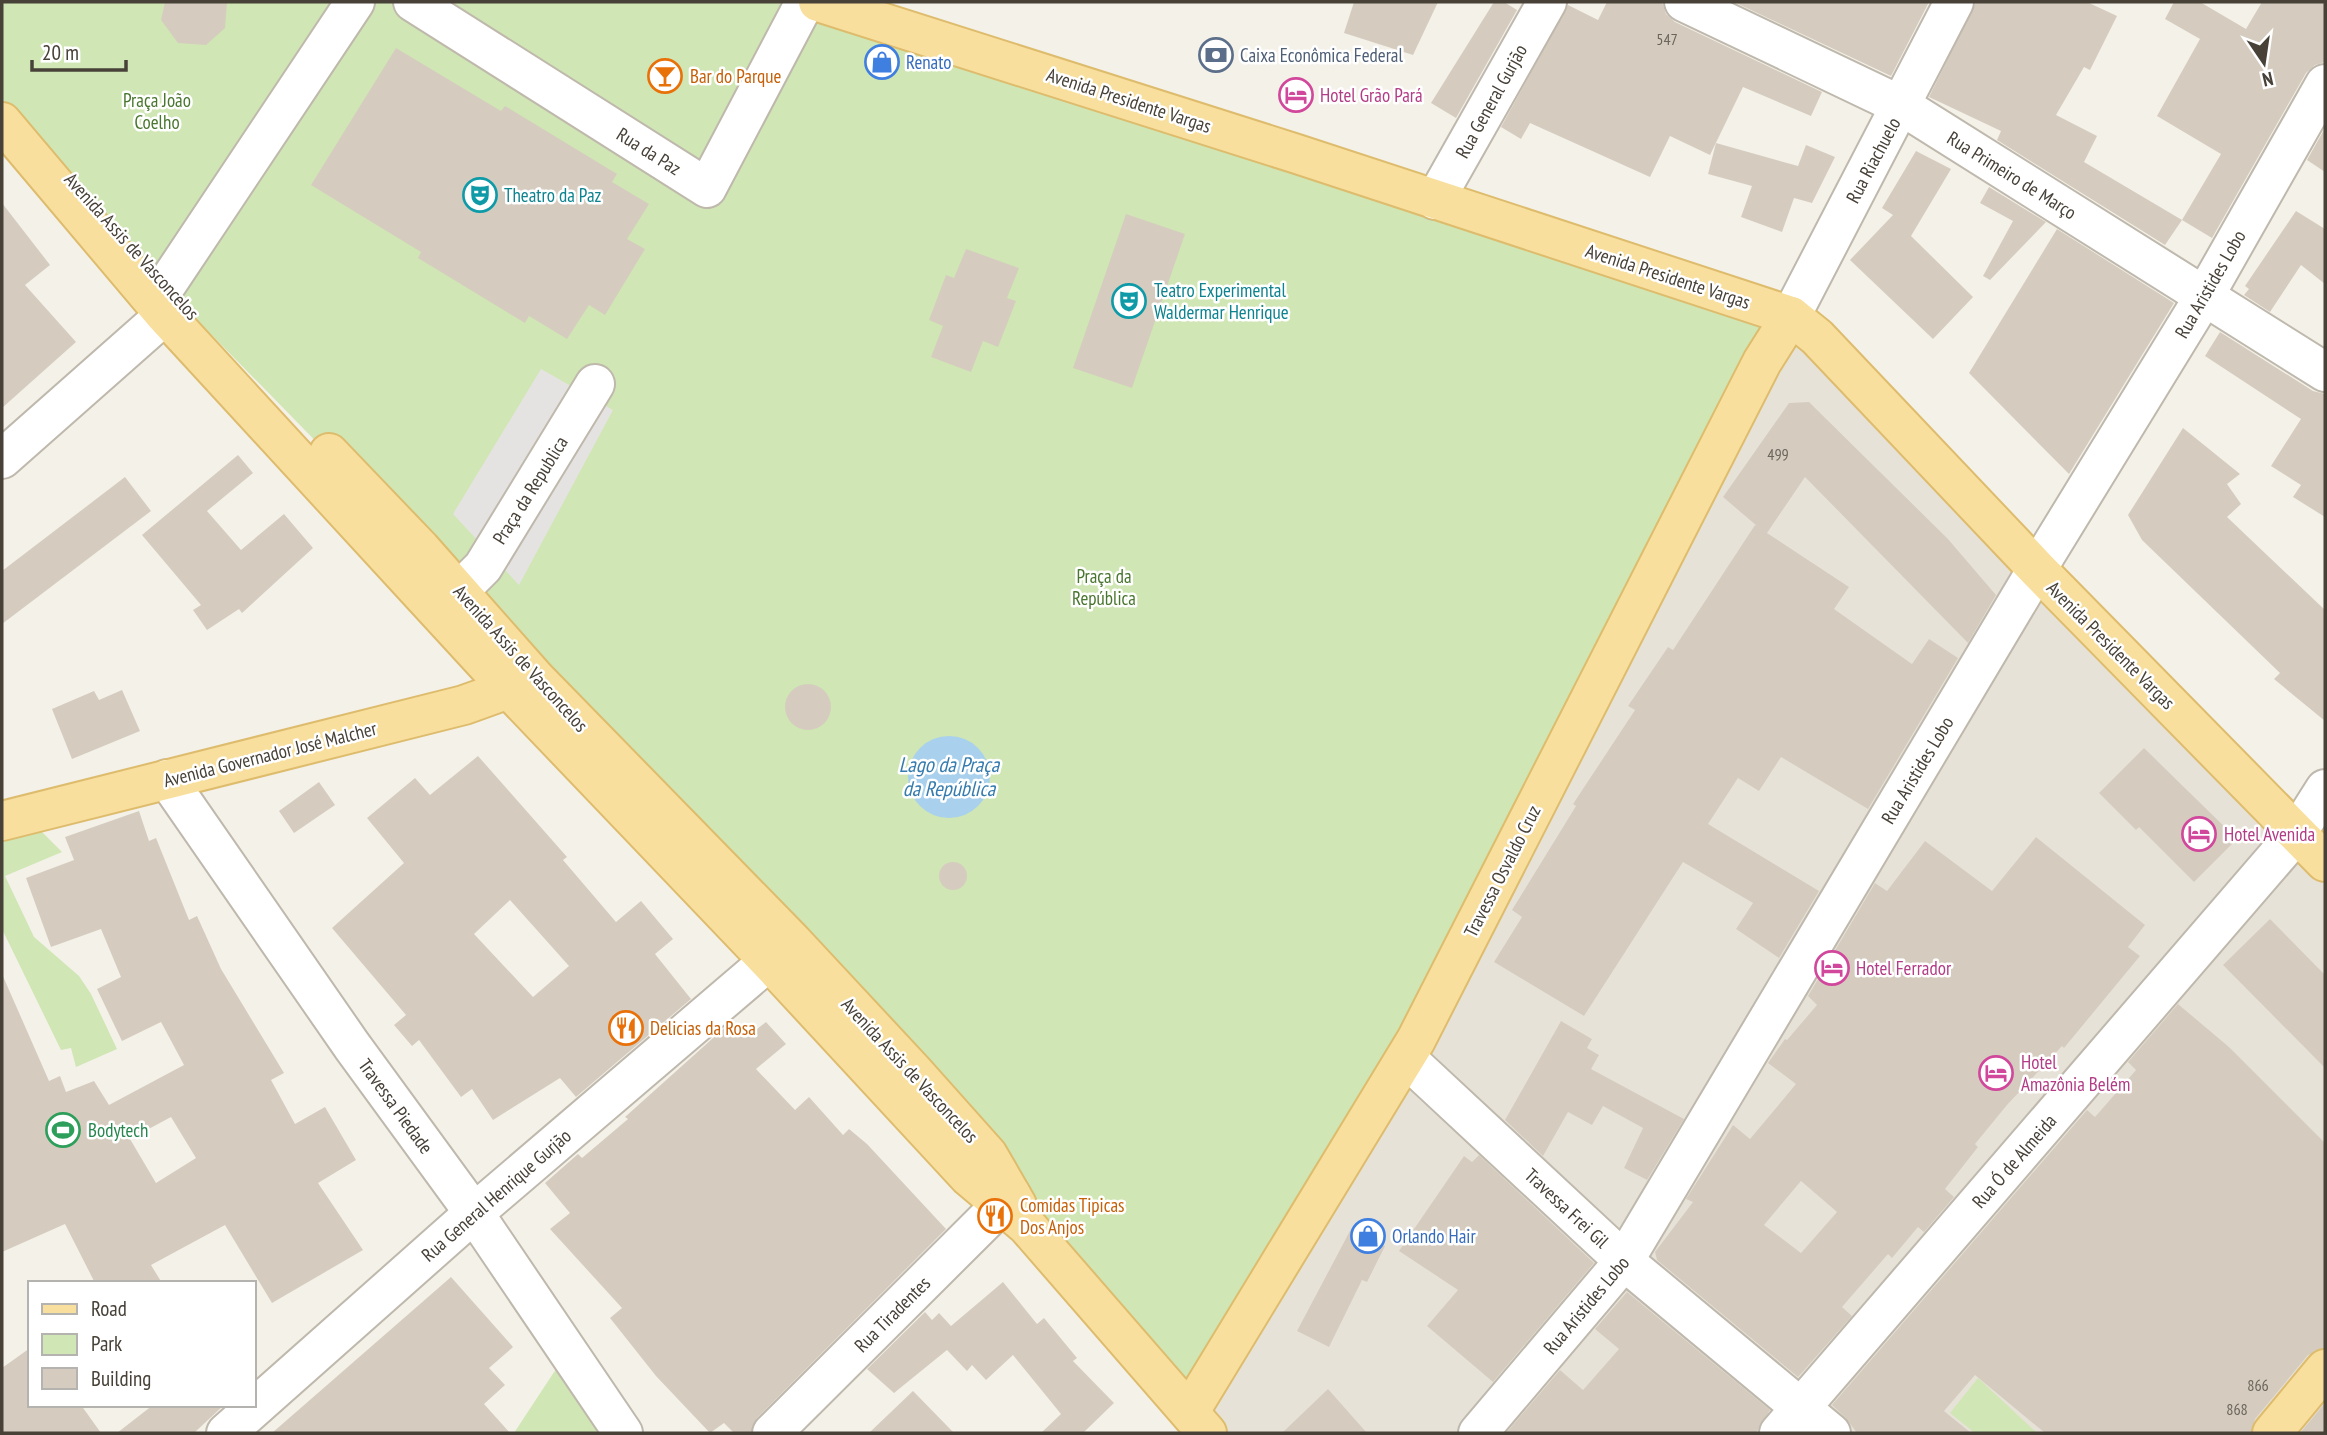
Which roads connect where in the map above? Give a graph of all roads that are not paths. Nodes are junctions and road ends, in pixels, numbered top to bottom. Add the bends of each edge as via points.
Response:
1 (355, 2) edge
2 (413, 2) edge
3 (805, 2) edge
4 (818, 2) edge
5 (1547, 2) edge
6 (1684, 2) edge
7 (1954, 2) edge
8 (2325, 84) edge
9 (2, 99) edge
10 (1902, 106) junction
11 (2, 122) edge
12 (1435, 200) junction
13 (2205, 295) junction
14 (165, 301) junction
15 (1791, 316) junction
16 (2325, 372) edge
17 (595, 384) dead end
18 (2, 459) edge
19 (2037, 569) junction
20 (459, 590) junction
21 (523, 684) junction
22 (167, 779) junction
23 (2325, 789) edge
24 (2, 821) edge
25 (2297, 833) junction
26 (2325, 862) edge
27 (769, 961) junction
28 (1406, 1058) junction
29 (1014, 1208) junction
30 (474, 1213) junction
31 (1624, 1261) junction
32 (2325, 1369) edge
33 (256, 1406) edge
34 (255, 1407) edge
35 (1790, 1421) edge
36 (1198, 1422) edge
37 (226, 1433) edge
38 (623, 1433) edge
39 (772, 1433) edge
40 (1478, 1433) edge
41 (1831, 1433) edge
42 (2272, 1433) edge

1 - 14 street
2 - 3 street, Rua da Paz via 707,188
4 - 12 main road, Avenida Presidente Vargas
5 - 12 street, Rua General Gurjão
6 - 10 street, Rua Primeiro de Março
7 - 10 street, Rua Riachuelo
8 - 13 street, Rua Aristides Lobo
9 - 14 main road, Avenida Assis de Vasconcelos
10 - 13 street, Rua Primeiro de Março
10 - 15 street, Rua Riachuelo
11 - 14 main road, Avenida Assis de Vasconcelos
12 - 15 main road, Avenida Presidente Vargas
13 - 16 street, Rua Primeiro de Março
13 - 19 street, Rua Aristides Lobo
14 - 18 street
14 - 20 main road, Avenida Assis de Vasconcelos
14 - 21 main road, Avenida Assis de Vasconcelos
15 - 19 main road, Avenida Presidente Vargas via 1817,337
15 - 28 main road, Travessa Osvaldo Cruz via 1762,362
17 - 20 street, Praça da Republica via 483,567
19 - 25 main road, Avenida Presidente Vargas
19 - 31 street, Rua Aristides Lobo
20 - 21 main road, Avenida Assis de Vasconcelos
21 - 22 main road, Avenida Governador José Malcher via 464,705
21 - 27 main road, Avenida Assis de Vasconcelos
21 - 29 main road, Avenida Assis de Vasconcelos via 792,942 914,1072 988,1155
22 - 24 main road, Avenida Governador José Malcher
22 - 30 street, Travessa Piedade
23 - 25 street, Rua Ó de Almeida
25 - 26 main road, Avenida Presidente Vargas
25 - 35 street, Rua Ó de Almeida
27 - 29 main road, Avenida Assis de Vasconcelos via 969,1177
27 - 30 street, Rua General Henrique Gurjão
28 - 31 street, Travessa Frei Gil
28 - 36 main road, Travessa Osvaldo Cruz
29 - 36 main road, Avenida Assis de Vasconcelos
29 - 39 street, Rua Tiradentes
30 - 33 street, Rua General Henrique Gurjão
30 - 38 street, Travessa Piedade
31 - 35 street, Travessa Frei Gil
31 - 40 street, Rua Aristides Lobo
32 - 42 main road
34 - 37 street, Rua General Henrique Gurjão
35 - 41 street, Travessa Frei Gil

